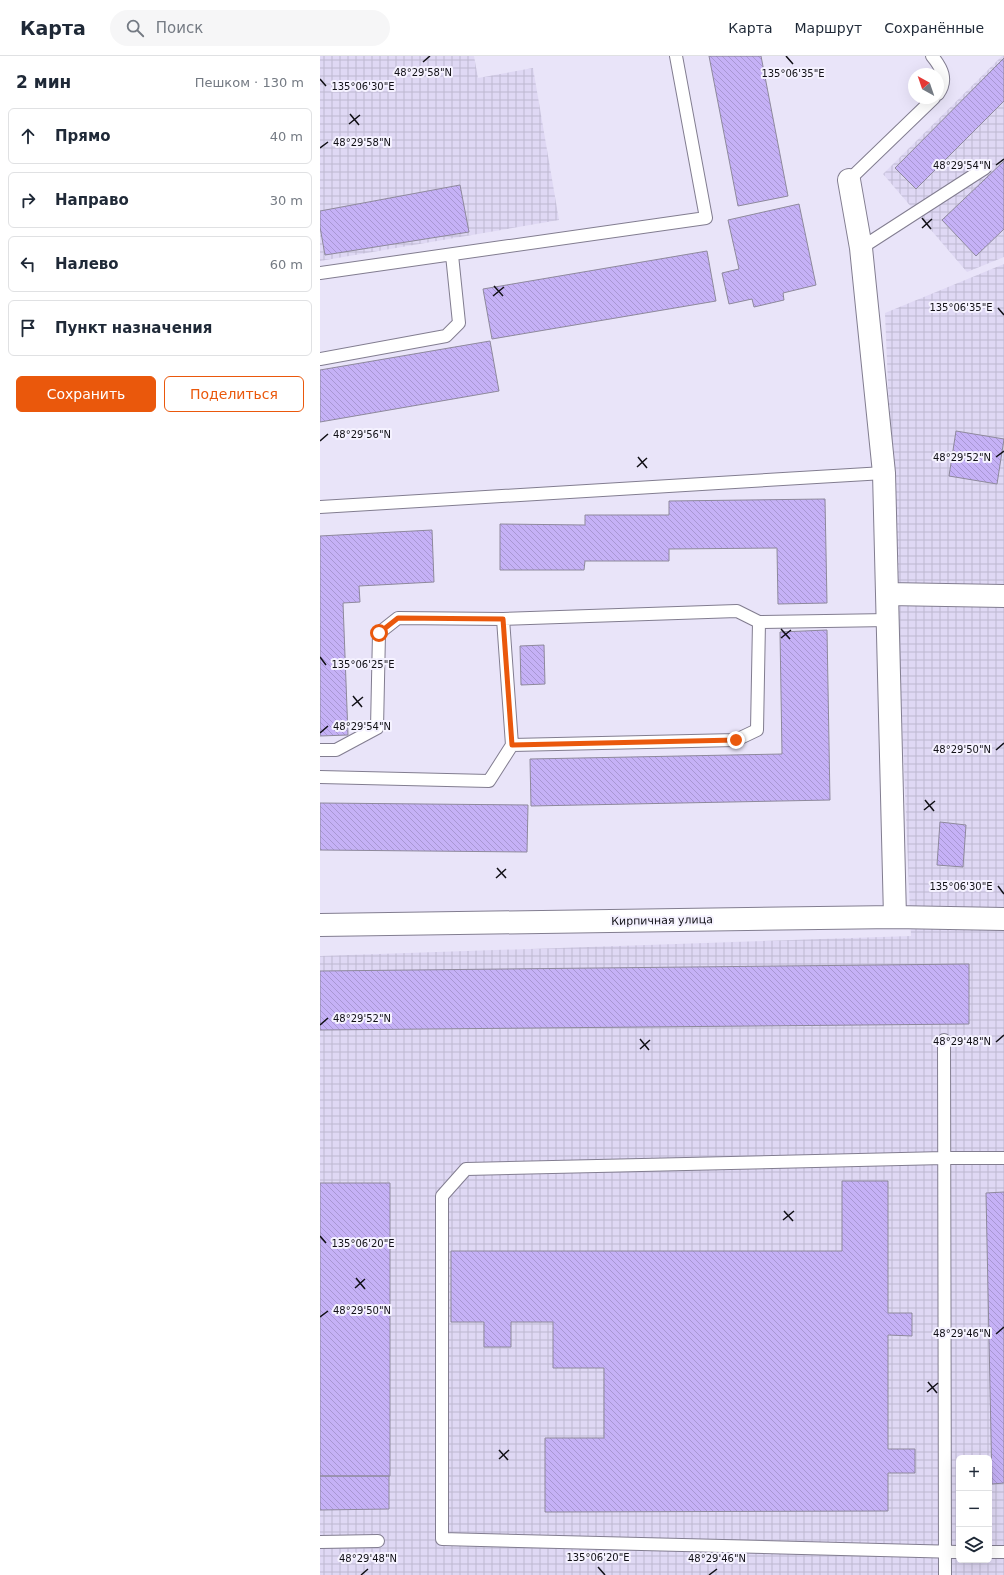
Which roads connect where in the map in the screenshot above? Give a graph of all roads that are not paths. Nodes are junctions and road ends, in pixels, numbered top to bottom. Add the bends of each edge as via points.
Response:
1 (676, 56) edge
2 (932, 56) edge
3 (941, 68) edge
4 (928, 104) edge
5 (986, 168) dead end
6 (849, 180) joint
7 (861, 248) junction
8 (452, 255) junction
9 (320, 273) edge
10 (320, 359) edge
11 (884, 473) junction
12 (320, 507) edge
13 (888, 594) junction
14 (1004, 596) edge
15 (503, 619) junction
16 (889, 620) junction
17 (759, 622) junction
18 (512, 745) junction
19 (320, 750) edge
20 (320, 777) edge
21 (895, 917) junction
22 (1004, 919) edge
23 (320, 926) edge
24 (944, 1040) dead end
25 (944, 1158) junction
26 (1004, 1158) edge
27 (378, 1541) dead end
28 (320, 1542) edge
29 (956, 1552) edge
30 (992, 1552) edge
31 (1004, 1552) edge
32 (945, 1553) junction
33 (945, 1575) edge

1 - 8 lane via 706,218
2 - 3 lane
4 - 6 lane
5 - 7 lane
6 - 7 street
7 - 11 street
8 - 9 lane
8 - 10 lane via 459,323 446,336
11 - 12 lane
11 - 13 street
13 - 14 street
13 - 16 street
15 - 17 lane via 737,611
15 - 18 lane
15 - 19 lane via 398,618 379,633 377,728 336,750
16 - 17 lane
16 - 21 street
17 - 18 lane via 757,730 736,740
18 - 20 lane via 489,781
21 - 22 street, Кирпичная улица
21 - 23 street, Кирпичная улица
24 - 25 lane
25 - 26 lane
25 - 32 lane
25 - 32 lane via 466,1169 442,1196 442,1539
27 - 28 lane
29 - 32 lane
30 - 31 lane
32 - 33 lane

